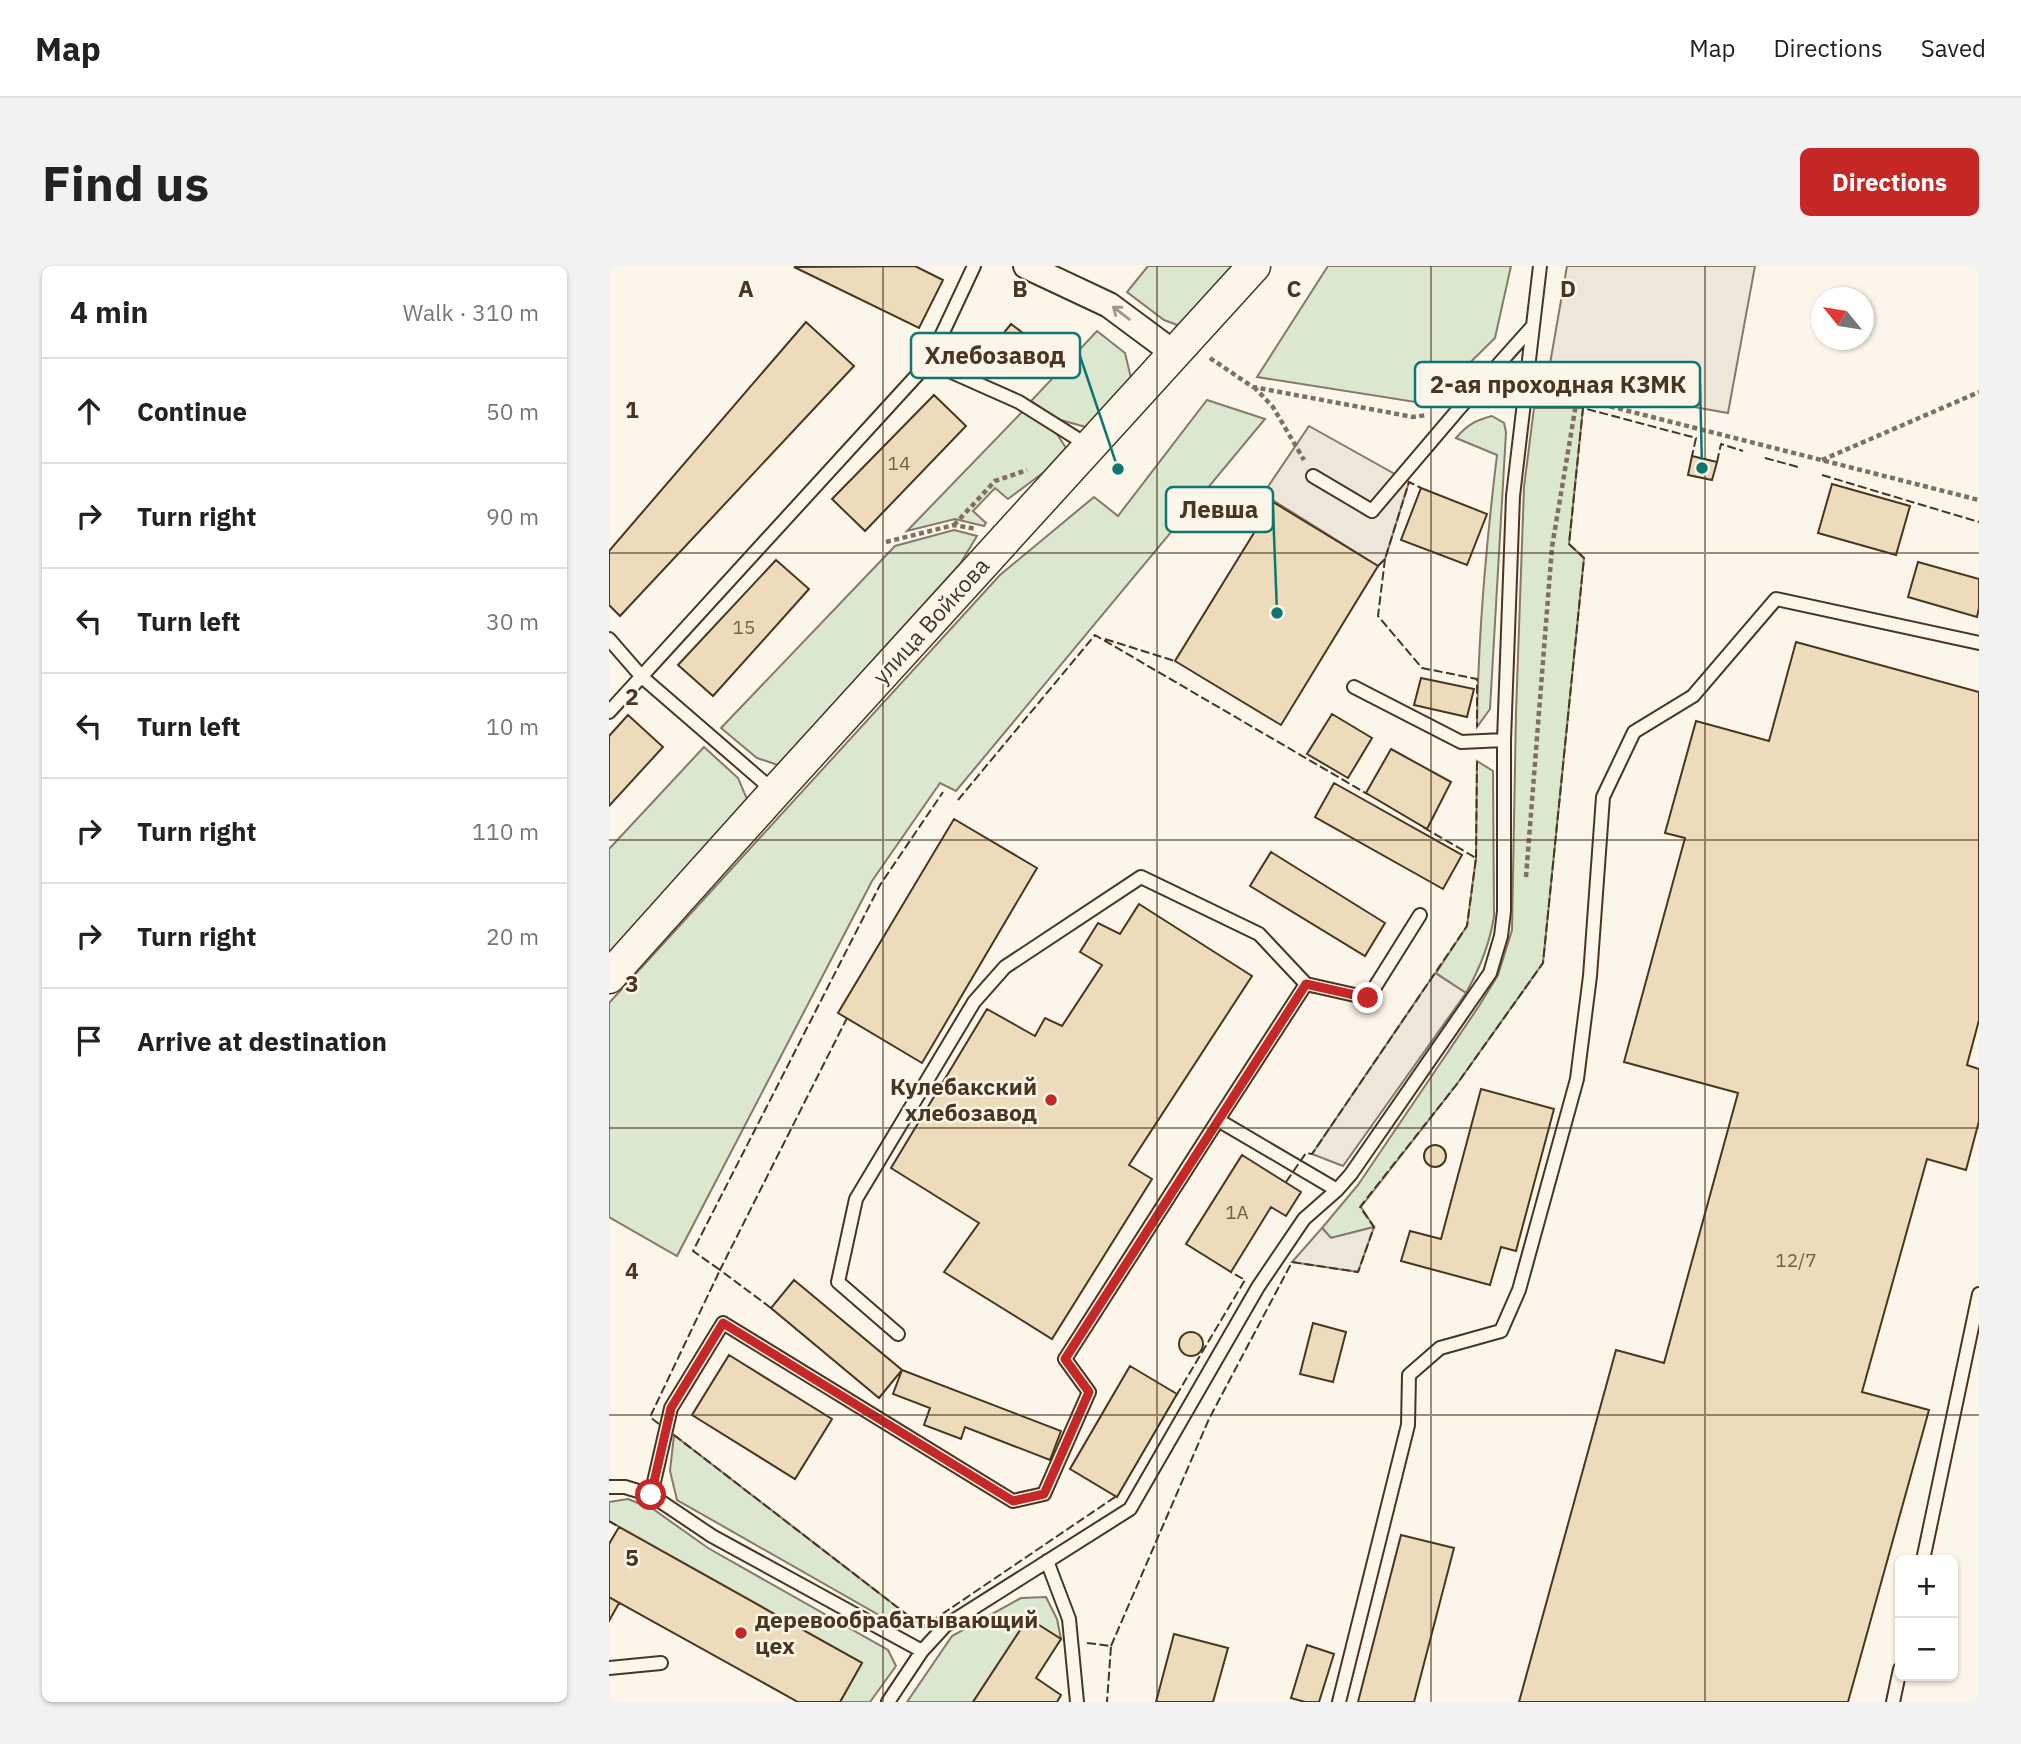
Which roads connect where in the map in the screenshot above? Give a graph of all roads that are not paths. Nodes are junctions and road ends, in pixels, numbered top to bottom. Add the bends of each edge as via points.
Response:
1 (974, 266) edge
2 (1026, 266) edge
3 (1255, 266) edge
4 (1540, 266) edge
5 (1531, 328) junction
6 (1175, 354) junction
7 (929, 362) junction
8 (1090, 447) junction
9 (1313, 476) road end
10 (609, 639) edge
11 (1979, 643) edge
12 (642, 677) junction
13 (1354, 687) dead end
14 (609, 712) edge
15 (1504, 740) junction
16 (775, 792) junction
17 (1420, 915) dead end
18 (609, 977) edge
19 (1306, 984) junction
20 (1218, 1119) junction
21 (1337, 1190) junction
22 (1979, 1294) edge
23 (898, 1334) dead end
24 (609, 1487) edge
25 (651, 1495) junction
26 (1924, 1555) edge
27 (1047, 1562) junction
28 (922, 1651) junction
29 (661, 1663) dead end
30 (609, 1668) edge
31 (1897, 1681) edge
32 (888, 1702) edge
33 (1077, 1702) edge
34 (1339, 1702) edge
35 (1893, 1702) edge

1 - 7 lane
6 -> 2 street via 1109,304
3 - 6 street, улица Войкова
4 - 5 lane
5 - 9 lane via 1372,511
5 - 15 lane via 1513,496
6 - 8 street, улица Войкова
7 - 8 lane via 1019,401
7 - 12 lane
8 - 16 street, улица Войкова
10 - 12 lane
11 - 34 lane via 1776,599 1693,696 1634,732 1603,797 1577,1079 1519,1290 1501,1331 1440,1348 1409,1375 1408,1425
12 - 14 lane
12 - 16 lane
13 - 15 lane via 1461,742
15 - 21 lane via 1504,911 1490,973
16 - 18 street, улица Войкова
17 - 19 lane via 1368,998
19 - 20 lane
19 - 23 lane via 1259,934 1141,877 1005,967 974,1002 856,1199 838,1282
20 - 21 lane
20 - 25 lane via 1065,1359 1089,1392 1044,1494 1013,1501 723,1323 671,1408
21 - 27 lane via 1304,1219 1258,1287 1130,1509
22 - 26 lane
24 - 25 lane
25 - 28 lane via 712,1536
27 - 28 lane via 945,1626
27 - 33 lane via 1069,1619
28 - 32 lane
29 - 30 lane
31 - 35 lane

